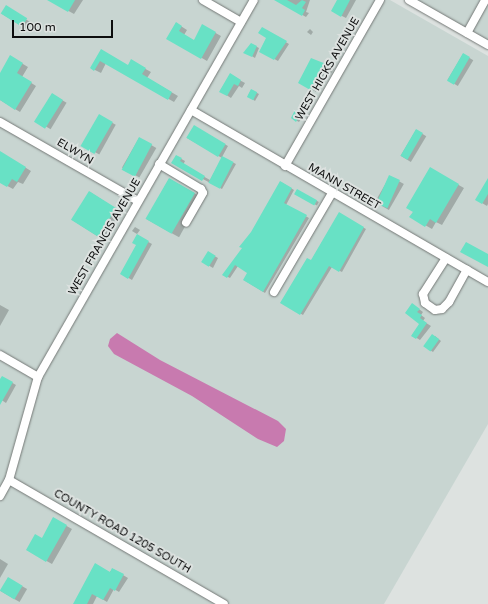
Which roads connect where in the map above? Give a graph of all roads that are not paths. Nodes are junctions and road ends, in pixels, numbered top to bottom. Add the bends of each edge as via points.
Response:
1 (203, 0) edge
2 (254, 0) edge
3 (380, 0) edge
4 (409, 0) edge
5 (485, 0) edge
6 (241, 22) junction
7 (467, 33) junction
8 (488, 45) edge
9 (191, 110) junction
10 (0, 122) edge
11 (295, 148) junction
12 (268, 156) junction
13 (159, 164) junction
14 (285, 166) junction
15 (332, 193) junction
16 (138, 201) junction
17 (186, 223) dead end
18 (446, 258) junction
19 (467, 270) junction
20 (488, 282) edge
21 (274, 292) dead end
22 (0, 355) edge
23 (38, 377) junction
24 (9, 480) junction
25 (0, 496) edge
26 (224, 604) edge

1 - 6 street
2 - 6 street, WEST FRANCIS AVENUE
3 - 11 street, WEST HICKS AVENUE
4 - 7 street
5 - 7 street
6 - 9 street, WEST FRANCIS AVENUE
7 - 8 street
9 - 12 street, MANN STREET
9 - 13 street, WEST FRANCIS AVENUE
10 - 16 street, ELWYN
11 - 12 street via 283,158
11 - 14 street, WEST HICKS AVENUE
12 - 14 street, MANN STREET
13 - 16 street, WEST FRANCIS AVENUE
13 - 17 street via 201,189 202,193
14 - 15 street, MANN STREET
15 - 18 street, MANN STREET
15 - 21 street
16 - 23 street, WEST FRANCIS AVENUE
18 - 19 street, MANN STREET
18 - 19 street via 423,294 425,304 435,310 442,309 449,302
19 - 20 street, MANN STREET
22 - 23 street
23 - 24 street, WEST FRANCIS AVENUE
24 - 25 street, WEST FRANCIS AVENUE
24 - 26 street, COUNTY ROAD 1205 SOUTH

